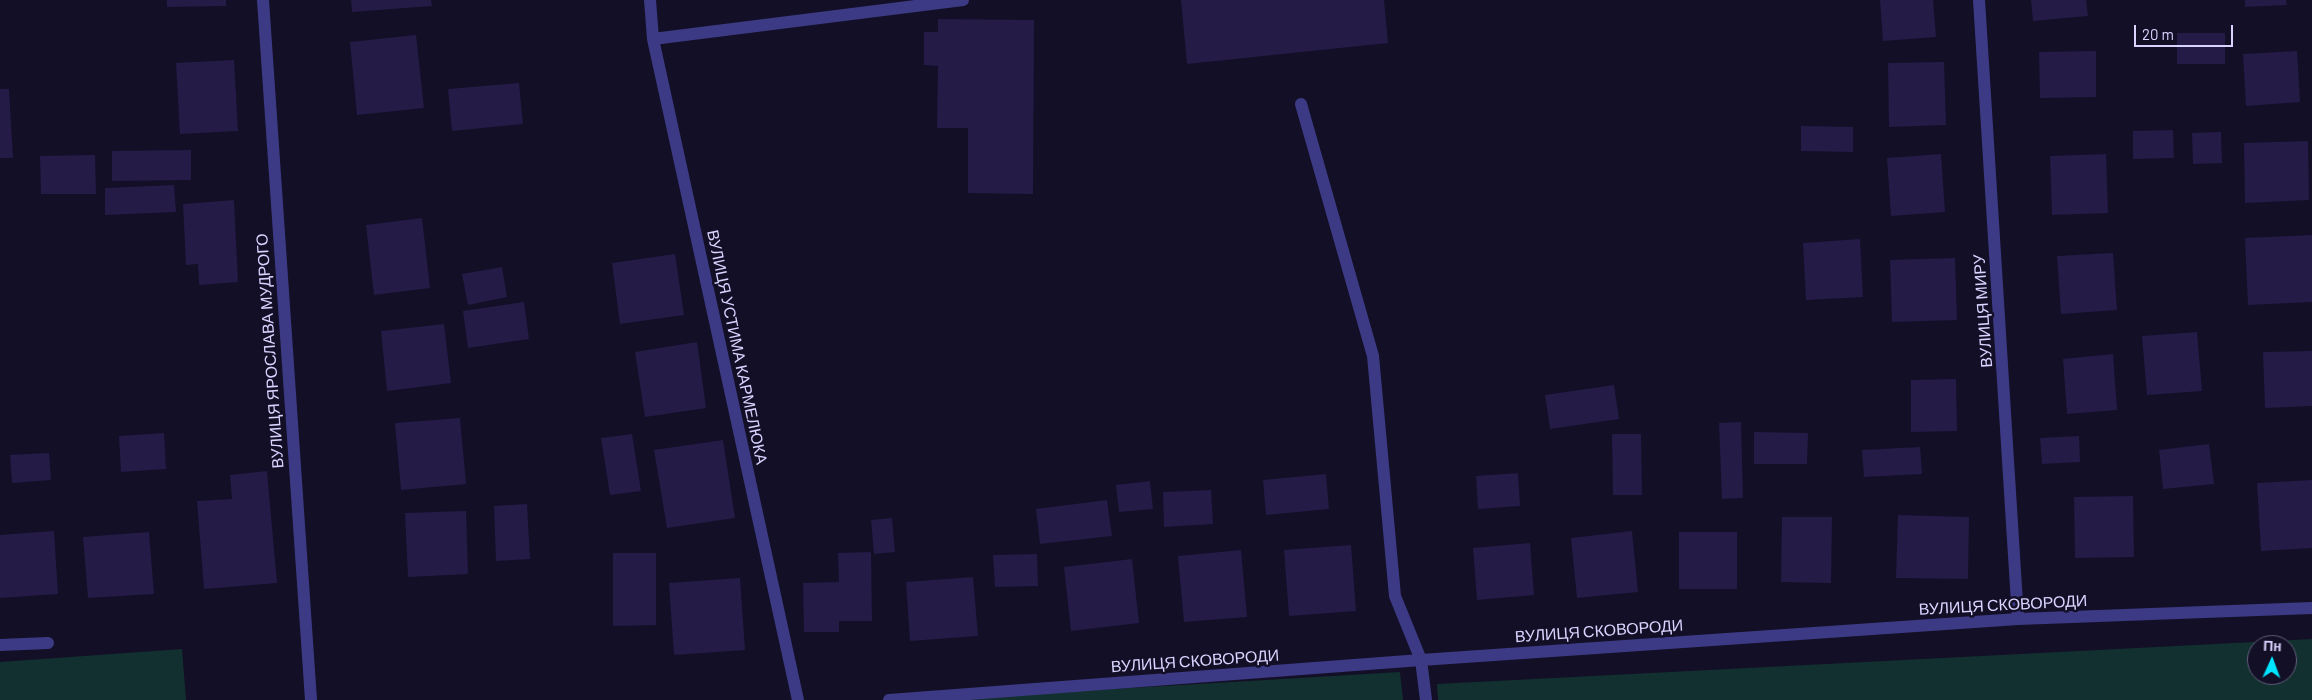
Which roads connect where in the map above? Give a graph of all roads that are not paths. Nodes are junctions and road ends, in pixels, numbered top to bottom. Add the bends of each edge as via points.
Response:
1 (263, 0) edge
2 (650, 0) edge
3 (963, 0) edge
4 (1979, 0) edge
5 (652, 39) junction
6 (1301, 104) dead end
7 (2312, 608) edge
8 (2018, 619) junction
9 (48, 643) dead end
10 (0, 645) edge
11 (1421, 660) junction
12 (311, 700) edge
13 (798, 700) edge
14 (888, 700) edge
15 (1426, 700) edge

1 - 12 street, ВУЛИЦЯ ЯРОСЛАВА МУДРОГО
2 - 5 street, ВУЛИЦЯ УСТИМА КАРМЕЛЮКА
3 - 5 street
4 - 8 street, ВУЛИЦЯ МИРУ
5 - 13 street, ВУЛИЦЯ УСТИМА КАРМЕЛЮКА
6 - 11 street via 1373,356 1395,596
7 - 8 street, ВУЛИЦЯ СКОВОРОДИ
8 - 11 street, ВУЛИЦЯ СКОВОРОДИ
9 - 10 street
11 - 14 street, ВУЛИЦЯ СКОВОРОДИ
11 - 15 street

